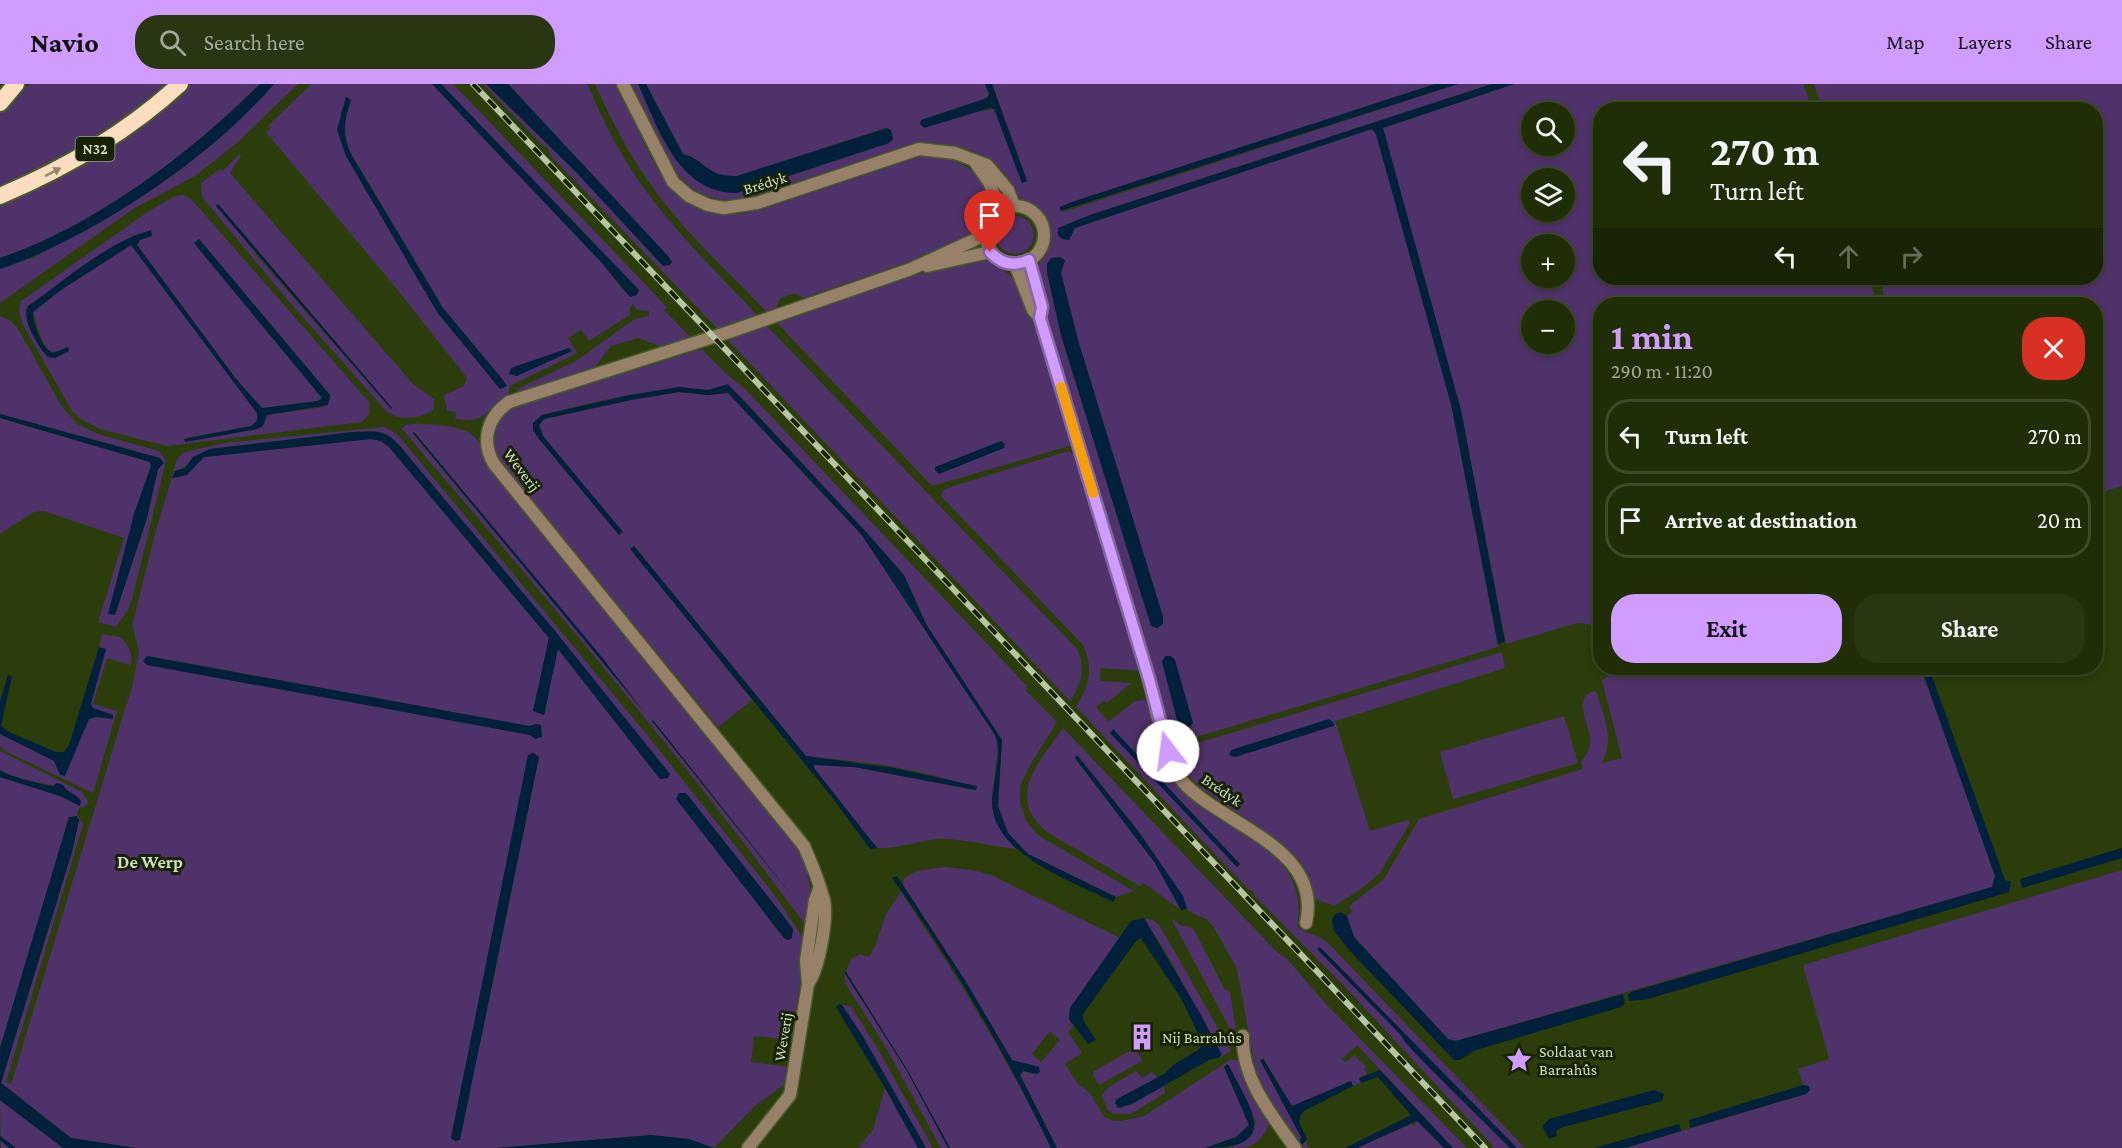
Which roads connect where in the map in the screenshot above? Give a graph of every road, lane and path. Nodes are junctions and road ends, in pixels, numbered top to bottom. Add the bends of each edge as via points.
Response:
1 (180, 84) edge
2 (623, 84) edge
3 (14, 87) edge
4 (0, 103) edge
5 (975, 162) junction
6 (0, 196) edge
7 (1014, 206) junction
8 (1000, 210) junction
9 (985, 235) junction
10 (990, 252) junction
11 (1029, 260) junction
12 (1016, 264) junction
13 (911, 269) junction
14 (1040, 318) junction
15 (1306, 923) dead end
16 (1243, 1036) dead end
17 (748, 1148) edge
18 (1295, 1148) edge

6 -> 1 highway, N32 via 96,149
2 - 5 street, Brédyk via 672,182 708,205 748,205 919,149 955,153
3 - 4 highway
5 - 7 street, Brédyk via 987,165 999,177
5 - 8 street
7 - 8 street
7 - 11 street via 1031,211 1042,225 1043,244
8 - 9 street via 989,220
9 - 10 street
9 - 13 street, Weverij
10 - 12 street via 1001,261
10 - 13 street, Weverij
11 - 12 street
11 - 14 street, Brédyk via 1042,307
12 - 14 street, Brédyk via 1033,310
13 - 17 street, Weverij via 509,402 497,411 487,429 486,445 494,464 789,825 810,857 825,913 817,966 808,984 790,1095
14 - 15 street, Brédyk via 1173,766 1192,791 1236,819 1293,866 1309,898
16 - 18 street via 1245,1059 1255,1086

